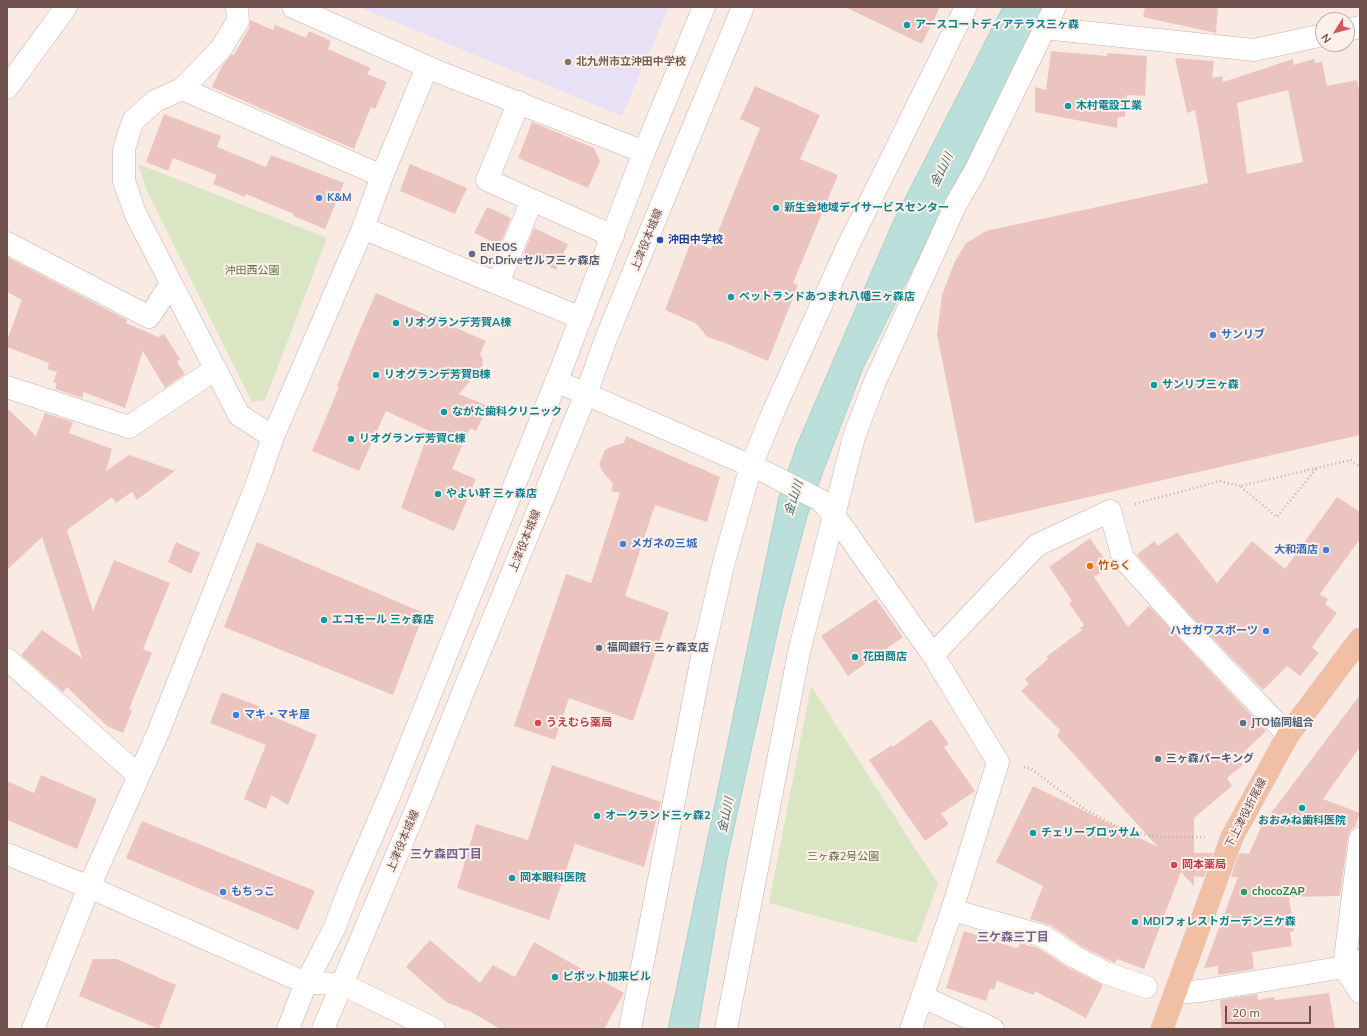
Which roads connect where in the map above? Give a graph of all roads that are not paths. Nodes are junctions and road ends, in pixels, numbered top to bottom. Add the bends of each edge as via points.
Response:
1 (66, 7) edge
2 (237, 7) edge
3 (293, 7) edge
4 (704, 7) edge
5 (743, 7) edge
6 (966, 7) edge
7 (1055, 7) edge
8 (1044, 28) junction
9 (1315, 37) edge
10 (428, 67) junction
11 (7, 88) edge
12 (182, 89) junction
13 (519, 102) junction
14 (644, 152) junction
15 (382, 176) junction
16 (532, 200) junction
17 (363, 228) junction
18 (613, 236) junction
19 (7, 243) edge
20 (498, 283) junction
21 (171, 284) junction
22 (581, 318) junction
23 (214, 370) junction
24 (556, 380) junction
25 (7, 387) edge
26 (586, 394) junction
27 (273, 437) junction
28 (751, 466) junction
29 (827, 508) junction
30 (1360, 639) edge
31 (933, 655) junction
32 (7, 659) edge
33 (1288, 735) junction
34 (138, 775) junction
35 (1360, 839) edge
36 (7, 854) edge
37 (89, 887) junction
38 (952, 910) junction
39 (1352, 964) edge
40 (306, 983) junction
41 (342, 984) junction
42 (1146, 987) dead end
43 (1360, 992) edge
44 (1176, 993) junction
45 (923, 997) junction
46 (33, 1029) edge
47 (288, 1029) edge
48 (323, 1029) edge
49 (434, 1029) edge
50 (630, 1029) edge
51 (726, 1029) edge
52 (911, 1029) edge
53 (993, 1029) edge
54 (1162, 1029) edge

1 - 11 street
2 - 12 street via 238,21 220,50
3 - 10 street
4 - 14 street
5 - 26 street, 上津役本城線 via 607,336
6 - 28 street via 847,248
7 - 8 street
8 - 9 street via 1254,50
8 - 29 street via 975,171 955,206 874,384
10 - 13 street
10 - 15 street
12 - 15 street
12 - 21 street via 155,101 133,121 124,149 124,182 135,213
13 - 14 street
13 - 16 street via 487,180
14 - 18 street
15 - 17 street
16 - 18 street
16 - 20 street
17 - 20 street
17 - 27 street
18 - 22 street
19 - 21 street via 149,317
20 - 22 street
21 - 23 street
22 - 24 street
23 - 25 street via 129,427
23 - 27 street via 239,415
24 - 26 street
24 - 40 street via 391,792 334,929
26 - 28 street
26 - 41 street, 上津役本城線
27 - 34 street via 158,733
28 - 29 street via 774,476
28 - 50 street via 724,562 702,657
29 - 31 street
29 - 51 street
30 - 33 main road, 下上津役折尾線
31 - 33 street via 1037,546 1110,511 1123,558
31 - 38 street via 998,762
32 - 34 street
33 - 44 main road, 下上津役折尾線 via 1232,836
34 - 37 street
35 - 39 street
36 - 37 street
37 - 40 street
37 - 46 street
38 - 42 street via 1043,936 1106,973
38 - 45 street
39 - 43 street
39 - 44 street via 1201,991
40 - 41 street
40 - 47 street
41 - 48 street, 上津役本城線
41 - 49 street
44 - 54 main road, 下上津役折尾線
45 - 52 street
45 - 53 street

